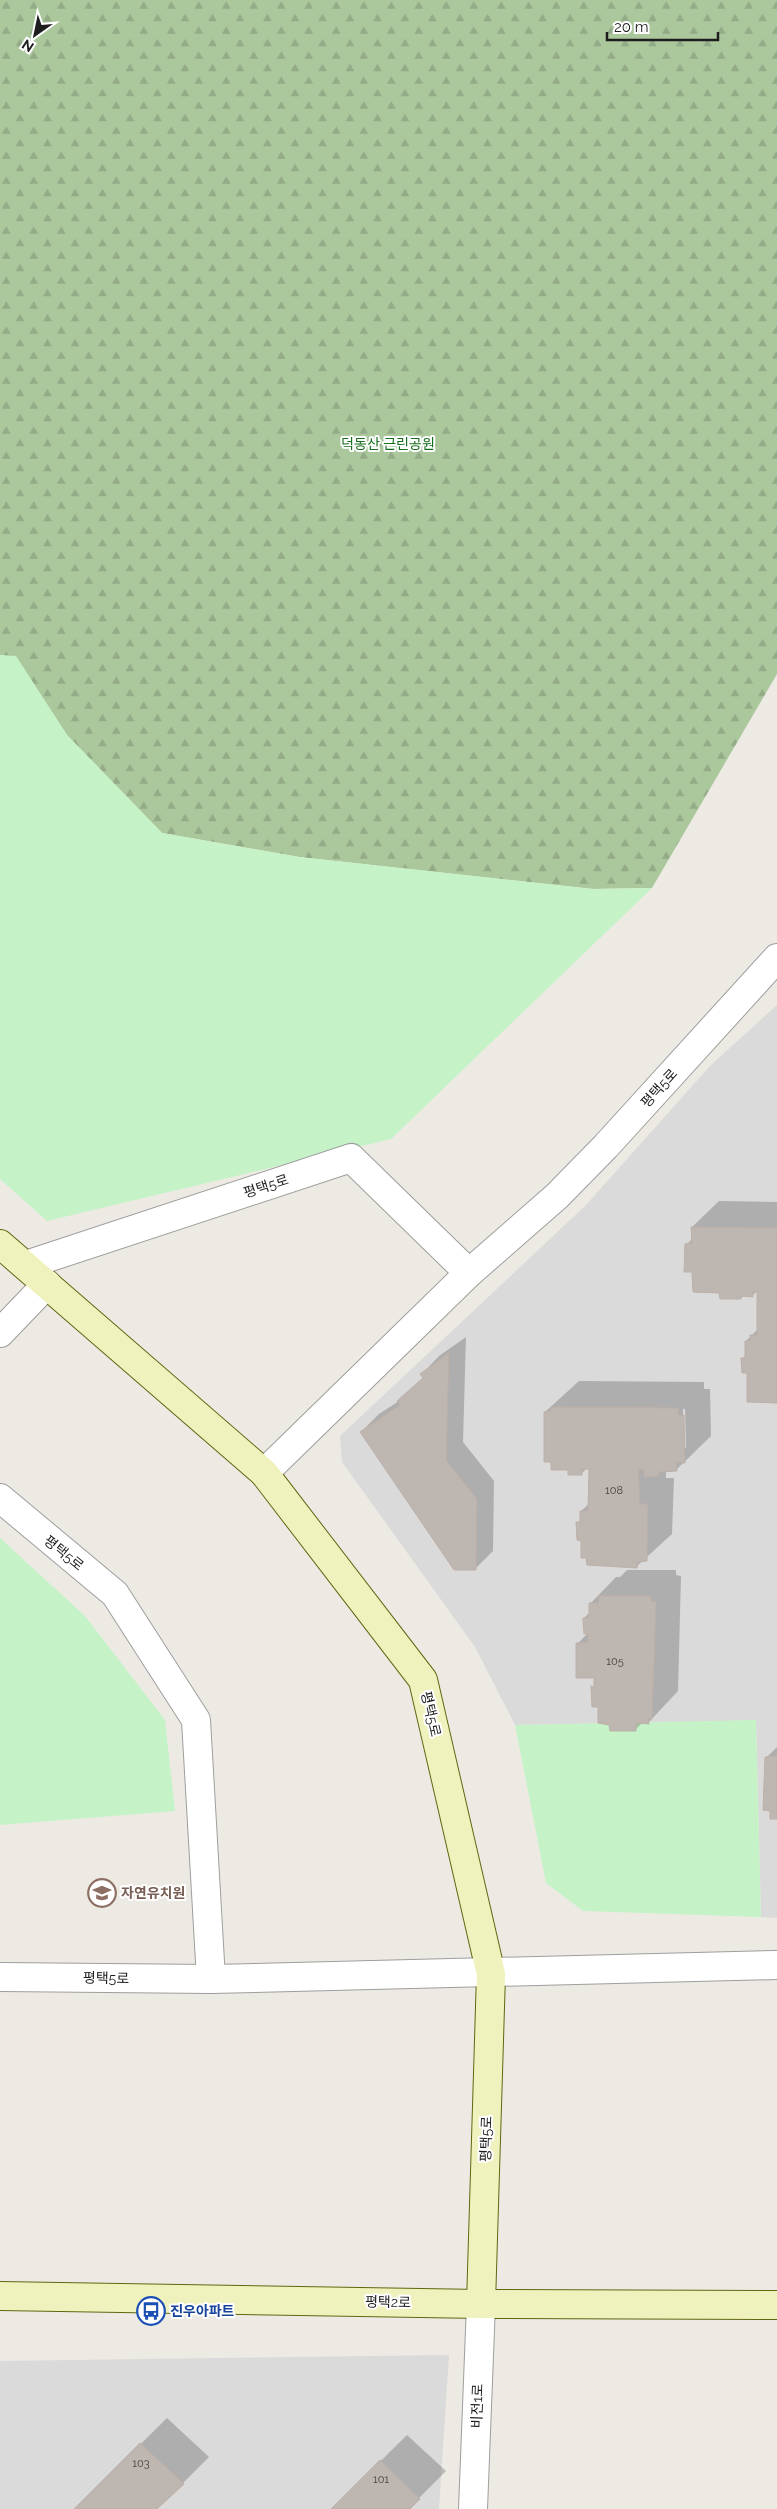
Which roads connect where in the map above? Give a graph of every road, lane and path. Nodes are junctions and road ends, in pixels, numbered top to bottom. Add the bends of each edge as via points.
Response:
1 (777, 958) edge
2 (0, 1244) edge
3 (26, 1265) junction
4 (469, 1273) junction
5 (47, 1284) junction
6 (0, 1333) edge
7 (264, 1473) junction
8 (0, 1498) edge
9 (777, 1965) edge
10 (491, 1974) junction
11 (0, 1977) edge
12 (211, 1979) junction
13 (0, 2296) edge
14 (481, 2304) junction
15 (777, 2305) edge
16 (473, 2509) edge

1 - 4 street, 평택5로 via 606,1146 557,1196
2 - 3 street, 평택5로
3 - 4 street, 평택5로 via 351,1158
3 - 5 street, 평택5로
4 - 7 street, 평택5로
5 - 6 street
5 - 7 street, 평택5로
7 - 10 street, 평택5로 via 423,1680
8 - 12 street, 평택5로 via 115,1594 196,1720
9 - 10 street
10 - 12 street, 평택5로
10 - 14 street, 평택5로
11 - 12 street, 평택5로
13 - 14 street, 평택2로
14 - 15 street, 평택2로
14 - 16 street, 비전1로

